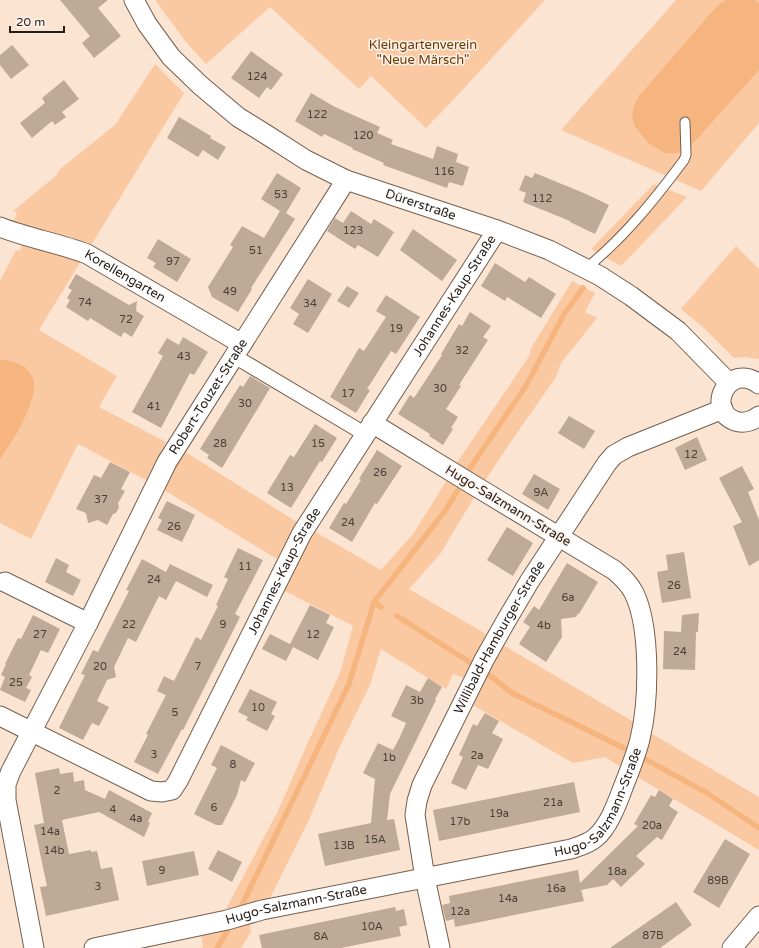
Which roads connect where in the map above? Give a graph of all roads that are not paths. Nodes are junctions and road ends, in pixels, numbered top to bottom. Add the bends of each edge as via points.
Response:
1 (134, 0) edge
2 (685, 122) dead end
3 (346, 180) junction
4 (0, 227) edge
5 (497, 230) junction
6 (585, 269) junction
7 (238, 350) junction
8 (729, 383) junction
9 (759, 384) edge
10 (723, 409) junction
11 (757, 422) edge
12 (369, 428) junction
13 (559, 536) junction
14 (5, 582) dead end
15 (88, 624) junction
16 (0, 716) edge
17 (31, 732) junction
18 (425, 878) junction
19 (756, 928) edge
20 (34, 948) edge
21 (94, 948) edge
22 (440, 948) edge
23 (732, 948) edge

1 - 3 street, Dürerstraße via 147,24 171,57 200,85 238,117 261,132 306,160
2 - 6 lane via 684,160 653,202 606,252
3 - 5 street, Dürerstraße
3 - 7 street, Robert-Touzet-Straße
4 - 7 street, Korellengarten via 87,254
5 - 6 street, Dürerstraße via 549,250
5 - 12 street, Johannes-Kaup-Straße
6 - 8 street, Dürerstraße via 631,296 678,331
7 - 12 street
7 - 15 street, Robert-Touzet-Straße via 167,462
8 - 9 street via 734,379 748,378
8 - 10 street via 721,395
10 - 11 street via 733,420
10 - 13 street, Willibald-Hamburger-Straße via 628,447 614,456
12 - 13 street, Hugo-Salzmann-Straße
12 - 17 street, Johannes-Kaup-Straße via 302,533 172,790 151,791
13 - 18 street, Willibald-Hamburger-Straße via 484,660 422,785 415,815
13 - 18 street, Hugo-Salzmann-Straße via 625,579 634,592 640,611 647,665 645,712 640,738 620,799 604,829 586,844
14 - 15 street
15 - 17 street, Robert-Touzet-Straße
16 - 17 street
17 - 20 street, Robert-Touzet-Straße via 6,784 6,800
18 - 21 street, Hugo-Salzmann-Straße via 262,910 227,920
18 - 22 street, Willibald-Hamburger-Straße
19 - 23 street

